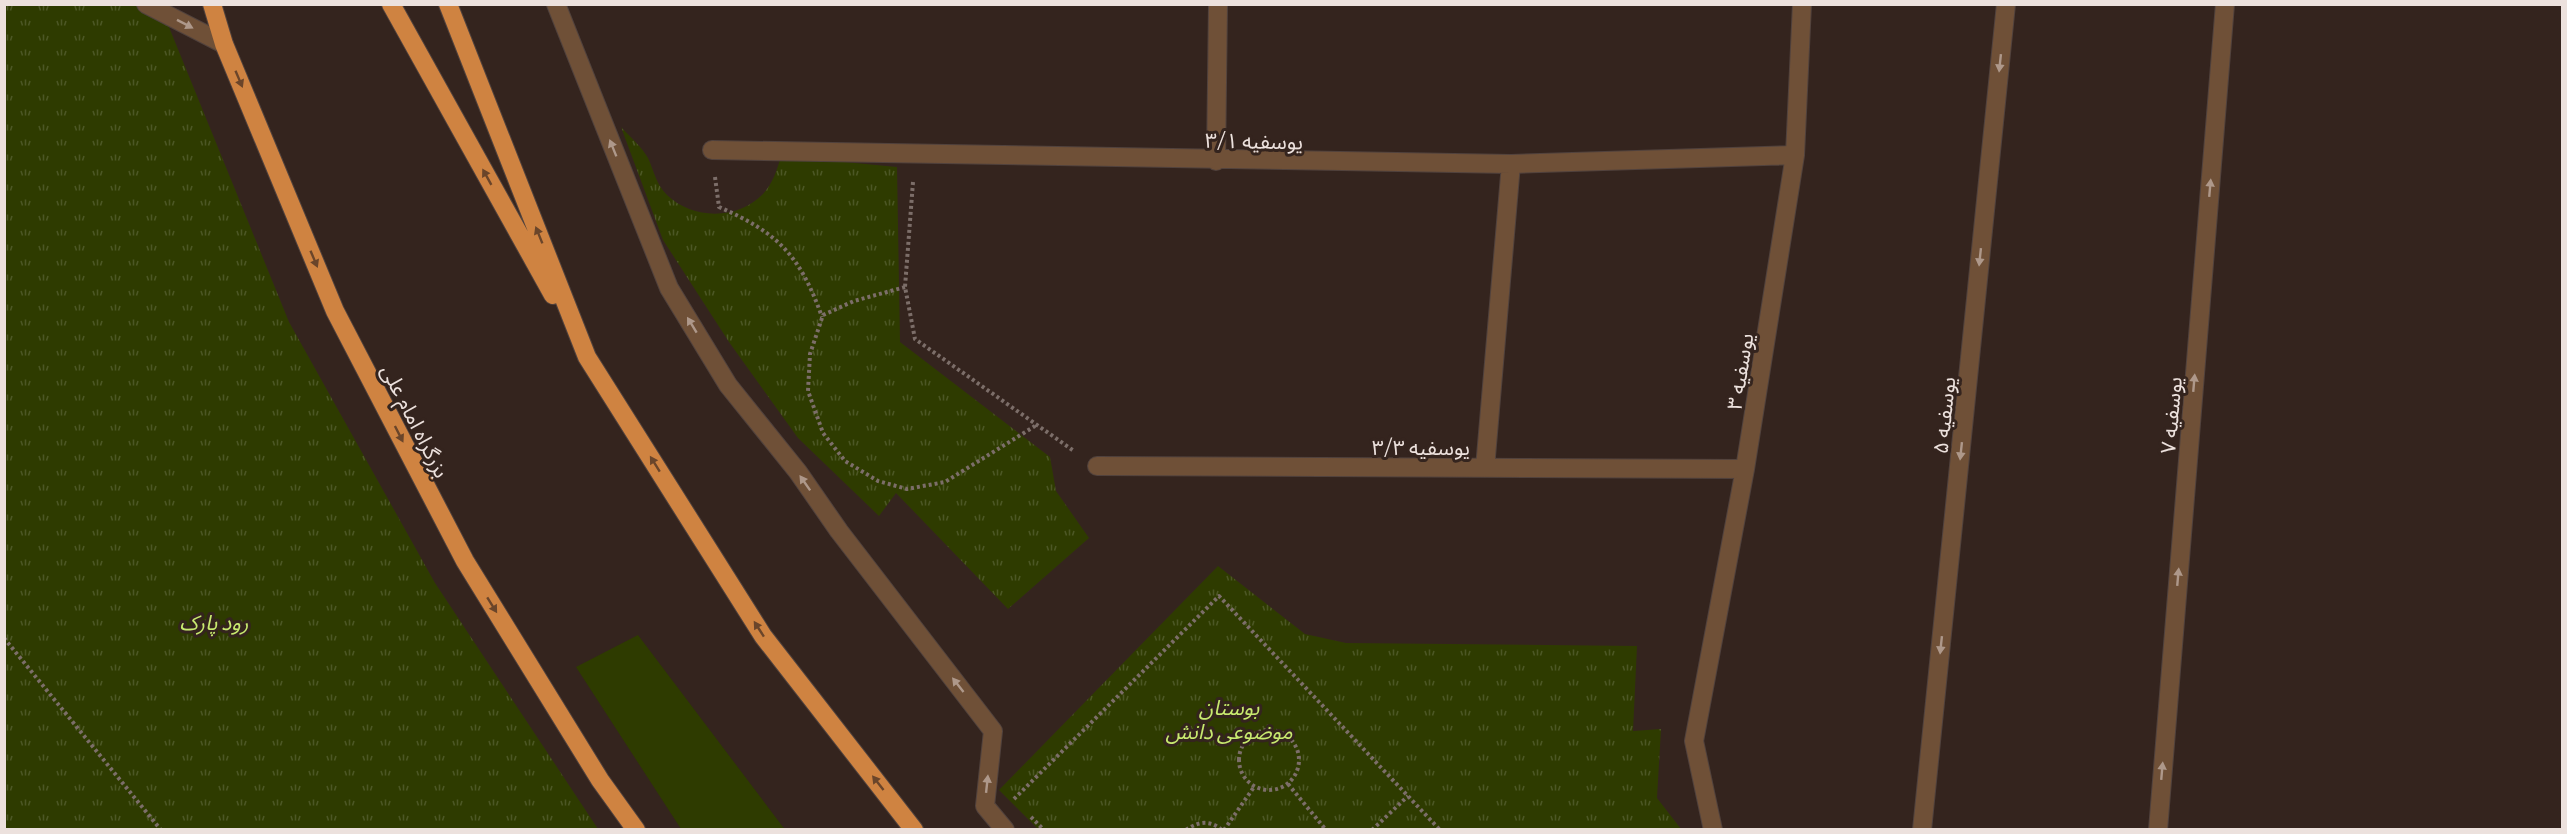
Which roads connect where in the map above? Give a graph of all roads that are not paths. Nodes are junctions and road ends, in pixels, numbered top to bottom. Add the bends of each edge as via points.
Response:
1 (146, 4) edge
2 (212, 4) edge
3 (217, 4) edge
4 (391, 4) edge
5 (448, 4) edge
6 (556, 4) edge
7 (1218, 4) edge
8 (1802, 4) edge
9 (2006, 4) edge
10 (2225, 4) edge
11 (224, 44) junction
12 (712, 150) road end
13 (1796, 155) junction
14 (1216, 161) junction
15 (1511, 164) junction
16 (587, 357) junction
17 (1097, 466) road end
18 (1485, 468) junction
19 (1744, 469) junction
20 (636, 830) edge
21 (914, 830) edge
22 (1005, 830) edge
23 (1713, 830) edge
24 (1922, 830) edge
25 (2158, 830) edge

1 -> 11 street
2 - 11 highway, بزرگراه امام علی
3 - 11 highway
16 -> 4 highway
16 -> 5 highway
22 -> 6 street via 985,806 993,731 728,385 669,288
7 - 14 street
8 - 13 street, یوسفیه ۳
9 -> 24 street, یوسفیه ۵
25 -> 10 street, یوسفیه ۷
11 -> 20 highway, بزرگراه امام علی via 335,311 459,551 600,780
12 - 14 street, یوسفیه ۳/۱
13 - 15 street, یوسفیه ۳/۱
13 - 19 street, یوسفیه ۳
14 - 15 street, یوسفیه ۳/۱
15 - 18 street
21 -> 16 highway via 763,636
17 - 18 street, یوسفیه ۳/۳
18 - 19 street, یوسفیه ۳/۳
19 - 23 street, یوسفیه ۳ via 1694,741

